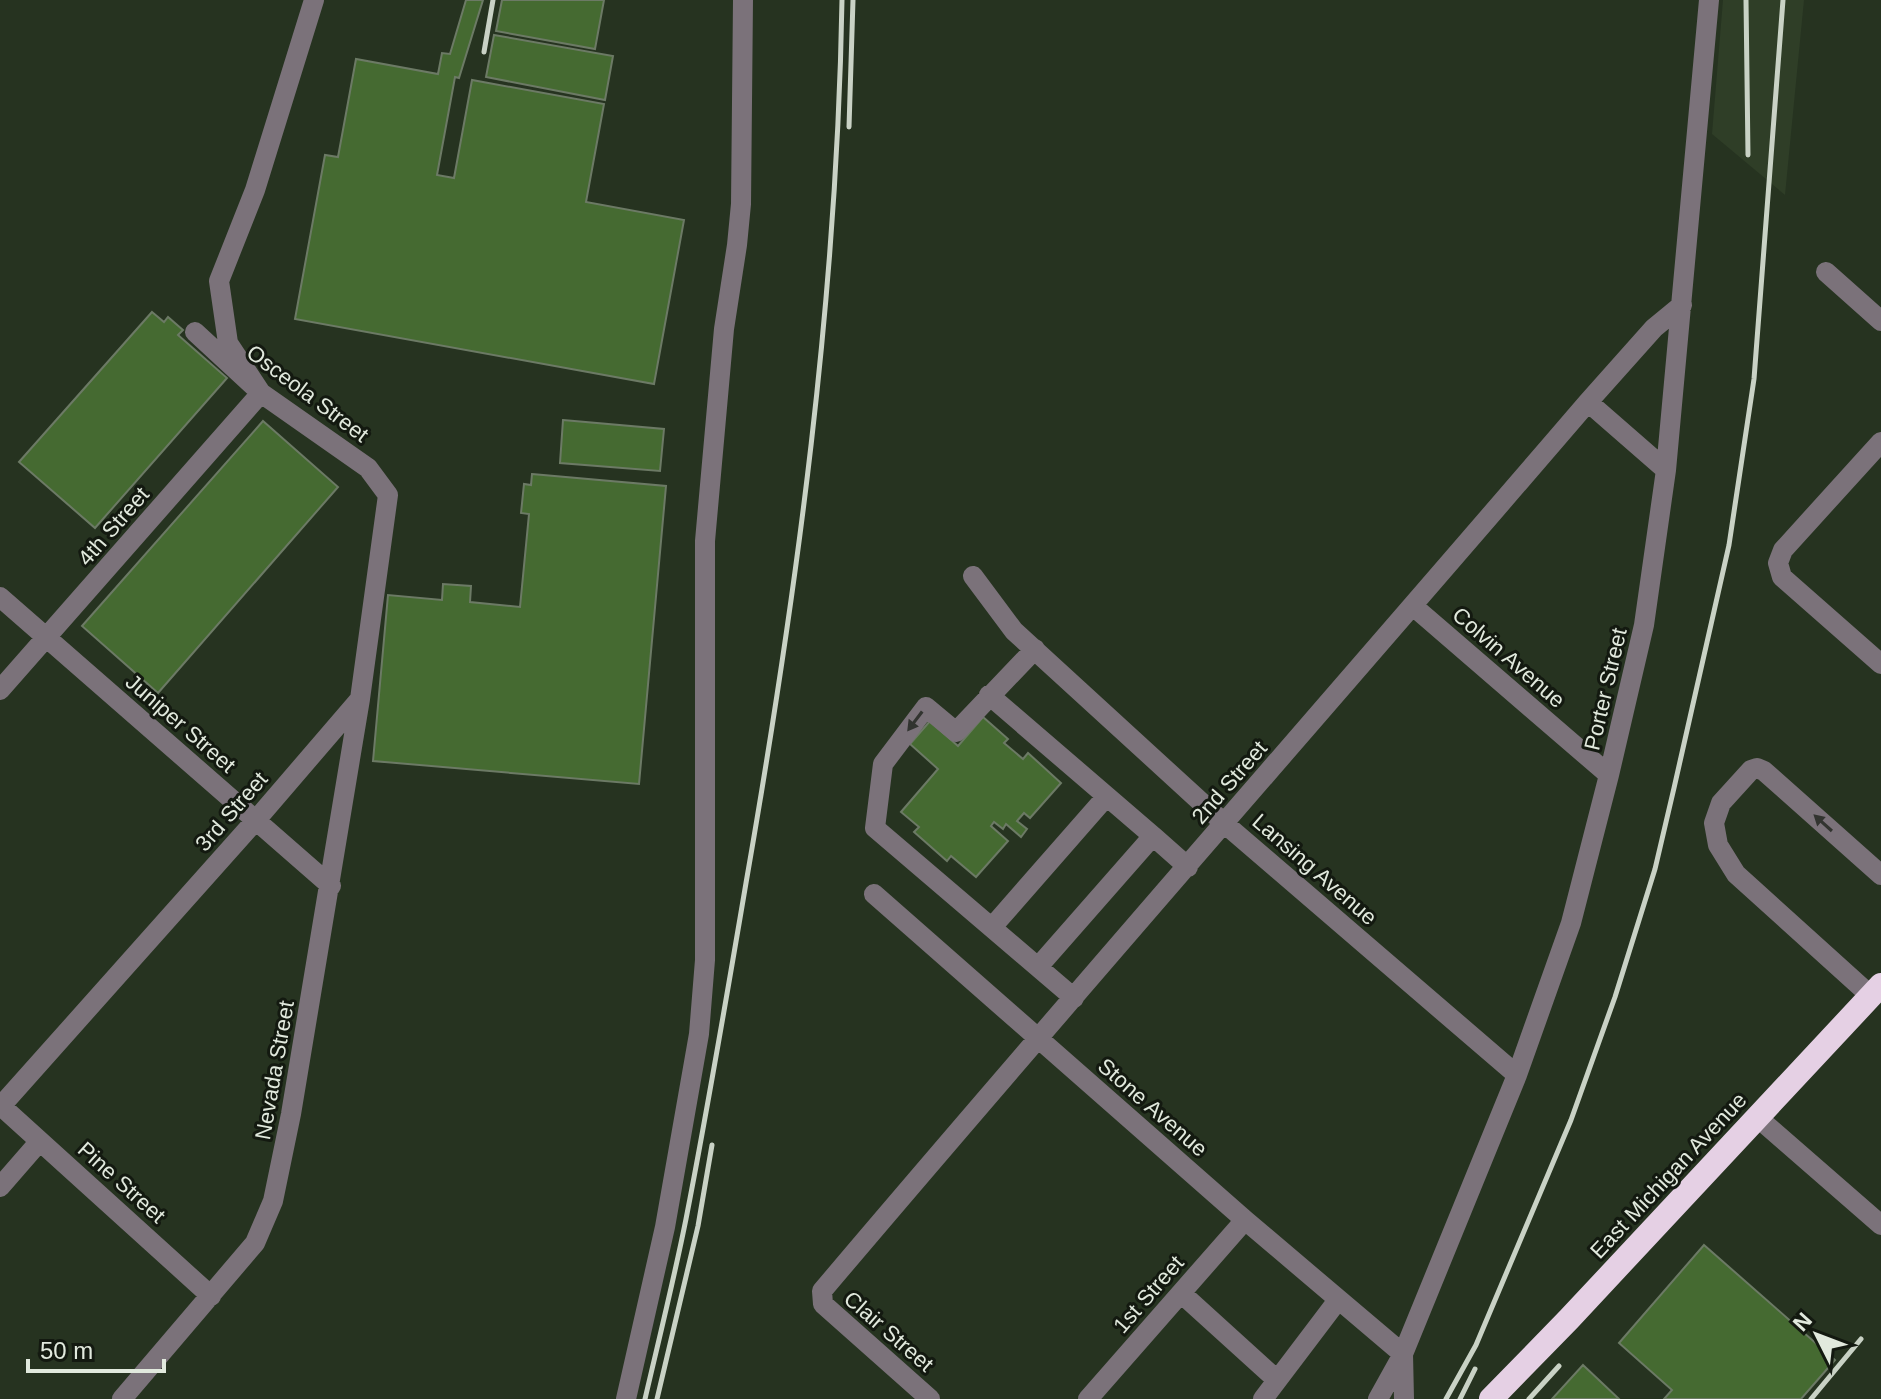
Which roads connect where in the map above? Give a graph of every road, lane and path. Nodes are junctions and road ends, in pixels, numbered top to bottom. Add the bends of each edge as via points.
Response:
1 (314, 0) edge
2 (743, 0) edge
3 (1709, 0) edge
4 (1826, 272) dead end
5 (1682, 305) junction
6 (1881, 321) edge
7 (195, 332) dead end
8 (261, 393) junction
9 (1588, 402) junction
10 (1881, 442) edge
11 (1666, 470) junction
12 (973, 576) dead end
13 (0, 597) edge
14 (1413, 606) junction
15 (47, 638) junction
16 (1035, 649) junction
17 (1881, 664) edge
18 (0, 690) edge
19 (989, 695) junction
20 (360, 699) junction
21 (1609, 775) junction
22 (1106, 797) junction
23 (256, 820) junction
24 (1225, 824) junction
25 (1153, 836) junction
26 (1188, 867) junction
27 (1881, 875) edge
28 (331, 886) junction
29 (874, 894) dead end
30 (993, 926) junction
31 (1038, 967) junction
32 (1876, 990) edge
33 (1074, 998) junction
34 (1037, 1037) junction
35 (1517, 1075) junction
36 (1, 1106) edge
37 (1757, 1117) junction
38 (40, 1141) junction
39 (0, 1187) edge
40 (1245, 1220) junction
41 (1881, 1225) edge
42 (1181, 1293) junction
43 (211, 1296) junction
44 (821, 1297) joint
45 (1338, 1300) junction
46 (1403, 1354) junction
47 (1277, 1380) junction
48 (122, 1399) edge
49 (626, 1399) edge
50 (930, 1399) edge
51 (1088, 1399) edge
52 (1263, 1399) edge
53 (1378, 1399) edge
54 (1404, 1399) edge
55 (1491, 1399) edge

1 - 8 street via 255,190 219,281 228,343
2 - 49 street via 741,204 717,390 705,541 702,1001 665,1227
3 - 5 street, Porter Street
4 - 6 street
5 - 9 street, 2nd Street via 1654,328
5 - 11 street, Porter Street
7 - 8 street, Osceola Street
8 - 15 street, 4th Street
8 - 20 street, Osceola Street via 368,468 388,495
9 - 11 street
9 - 14 street, 2nd Street
10 - 17 street via 1783,550 1778,563 1782,577
11 - 21 street, Porter Street via 1644,625
12 - 16 street, Lansing Avenue via 1014,631
13 - 15 street, Juniper Street
14 - 21 street, Colvin Avenue
14 - 24 street, 2nd Street
15 - 18 street, 4th Street
15 - 23 street, Juniper Street
16 - 19 street
16 - 24 street, Lansing Avenue
19 - 22 street
19 -> 30 street via 956,732 926,707 883,764 875,828
20 - 23 street, 3rd Street
20 - 28 street, Nevada Street
21 - 35 street, Porter Street via 1571,923
22 - 25 street
22 - 30 street
23 - 28 street, Juniper Street
23 - 36 street, 3rd Street
24 - 26 street, 2nd Street
24 - 35 street, Lansing Avenue
25 - 26 street
25 - 31 street
26 - 33 street, 2nd Street
27 -> 32 street via 1764,771 1751,770 1721,803 1714,823 1718,845 1736,874
28 - 43 street, Nevada Street via 273,1201 255,1243
29 - 34 street, Stone Avenue
30 - 31 street
31 - 33 street
32 - 37 highway, East Michigan Avenue
33 - 34 street, 2nd Street
34 - 40 street, Stone Avenue
34 - 44 street, 2nd Street
35 - 46 street, Porter Street
36 - 38 street, Pine Street
37 - 41 street
37 - 55 highway, East Michigan Avenue
38 - 39 street
38 - 43 street, Pine Street
40 - 42 street, 1st Street
40 - 45 street, Stone Avenue
42 - 47 street
42 - 51 street, 1st Street
43 - 48 street, Nevada Street
44 - 50 street, Clair Street
45 - 46 street, Stone Avenue
45 - 47 street
46 - 53 street, Porter Street
46 - 54 street, Porter Street
47 - 52 street

